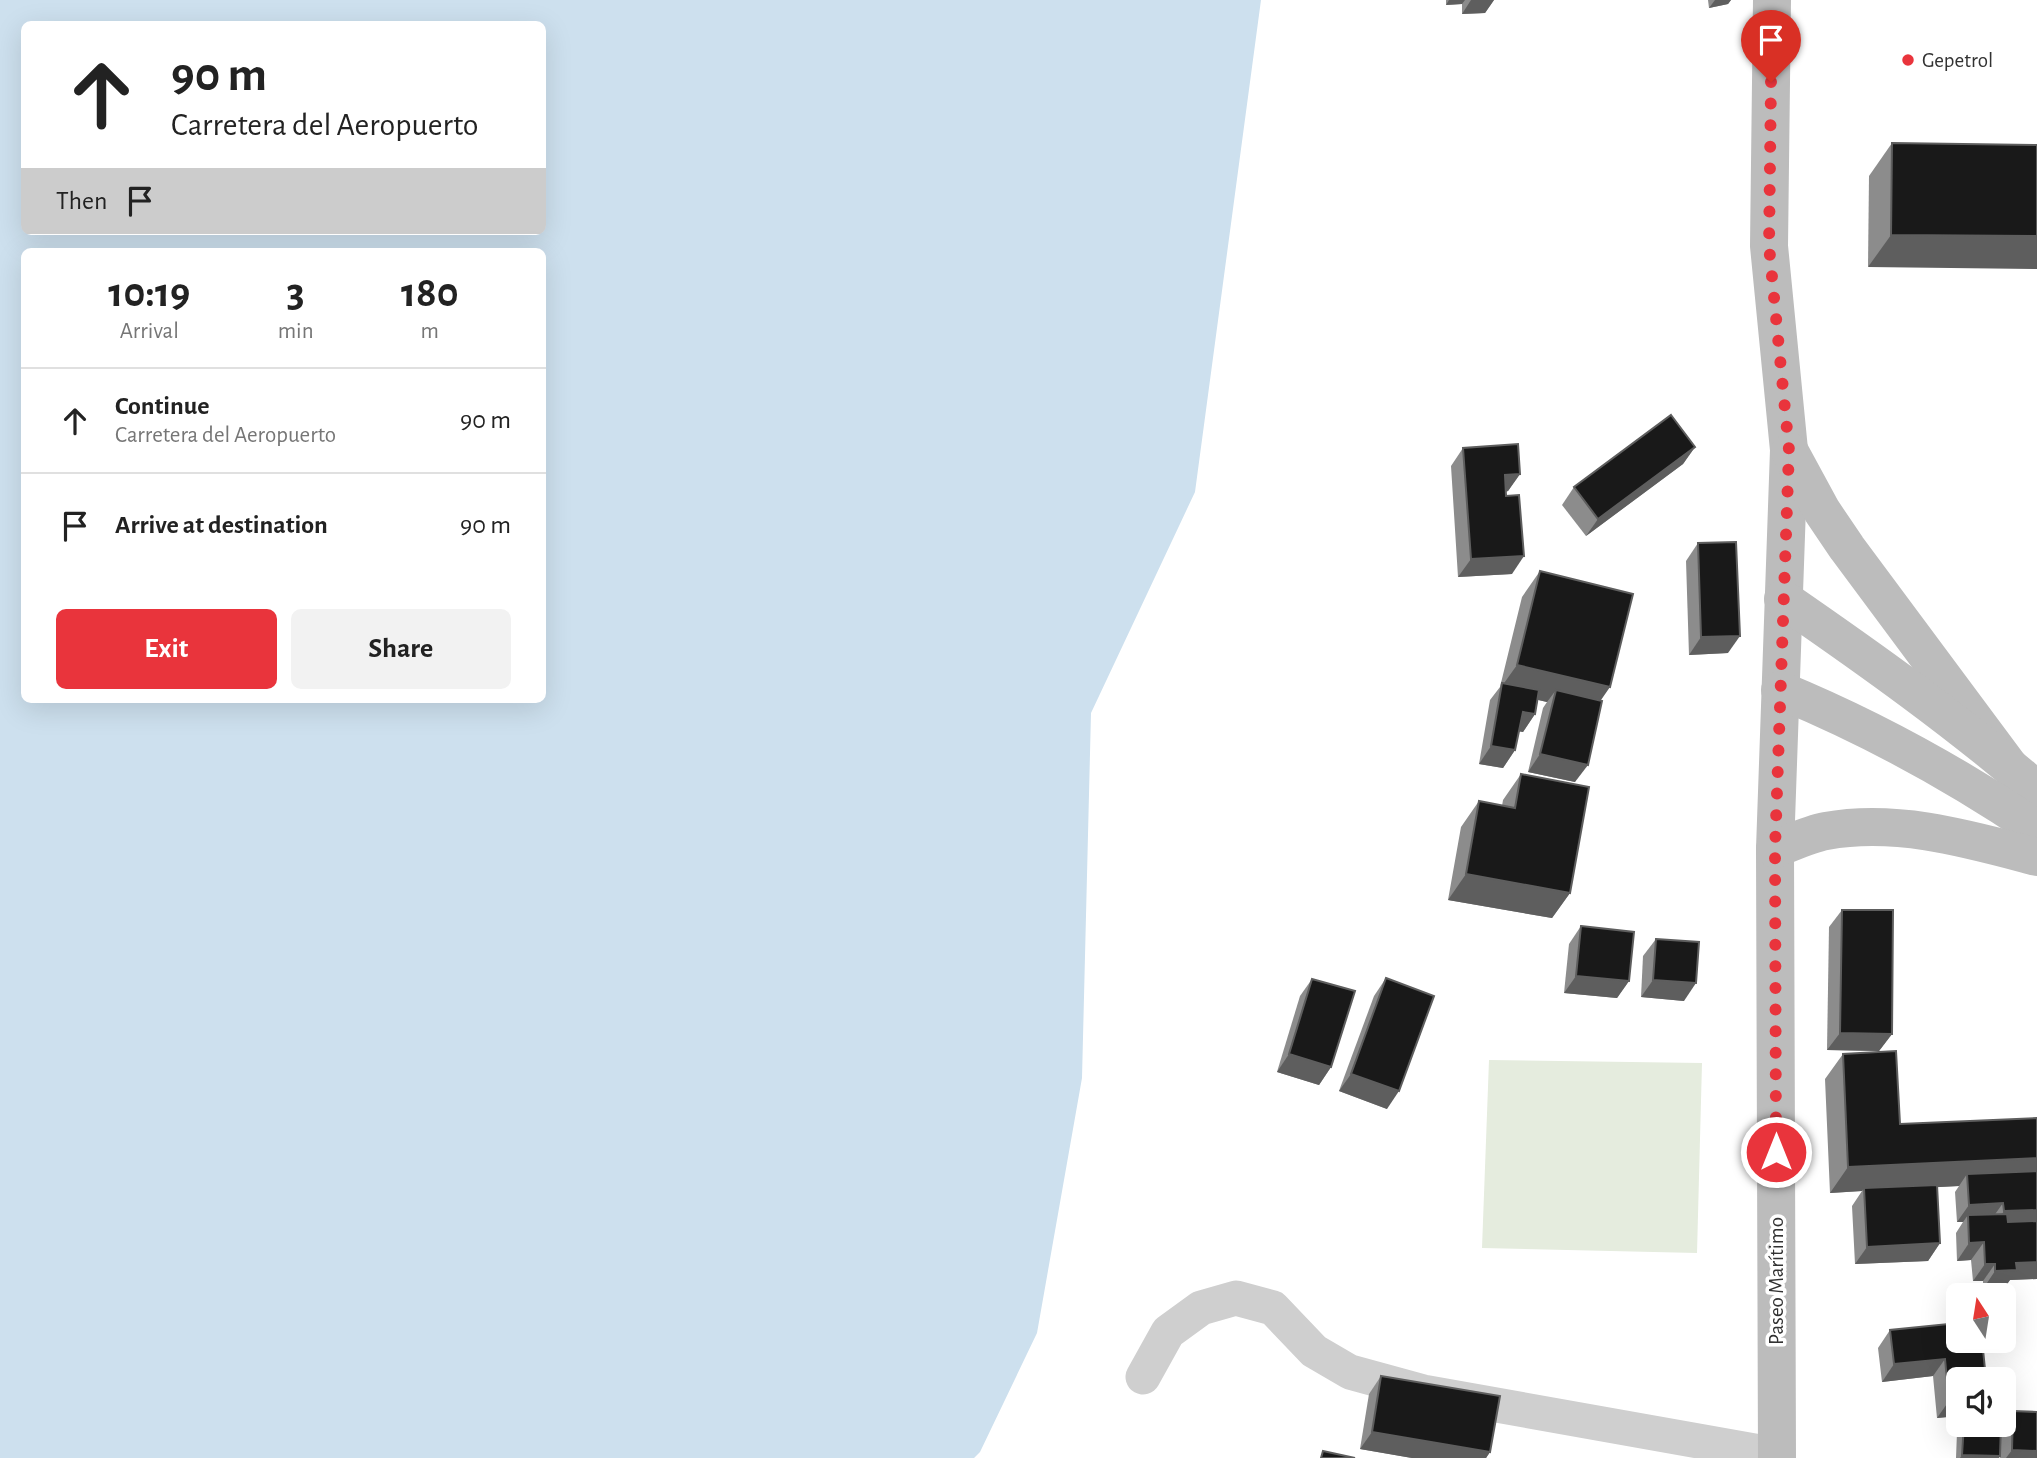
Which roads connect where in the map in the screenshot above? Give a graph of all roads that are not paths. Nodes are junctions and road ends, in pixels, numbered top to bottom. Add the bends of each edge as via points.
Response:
1 (1772, 0) edge
2 (1789, 450) junction
3 (1783, 600) junction
4 (1780, 690) junction
5 (2023, 778) edge
6 (2037, 829) edge
7 (1775, 849) junction
8 (2037, 856) edge
9 (1143, 1377) dead end
10 (1777, 1456) edge

1 - 2 main road via 1769,246
2 - 3 main road, Paseo Marítimo
2 - 5 main road via 1847,548
3 - 4 main road, Paseo Marítimo
3 - 5 main road via 1864,655
4 - 6 main road via 1928,763
4 - 7 main road, Paseo Marítimo
7 - 8 main road via 1824,831 1874,827 1956,835
7 - 10 main road, Paseo Marítimo
9 - 10 street via 1168,1332 1200,1308 1236,1298 1273,1308 1314,1351 1350,1372 1423,1392

